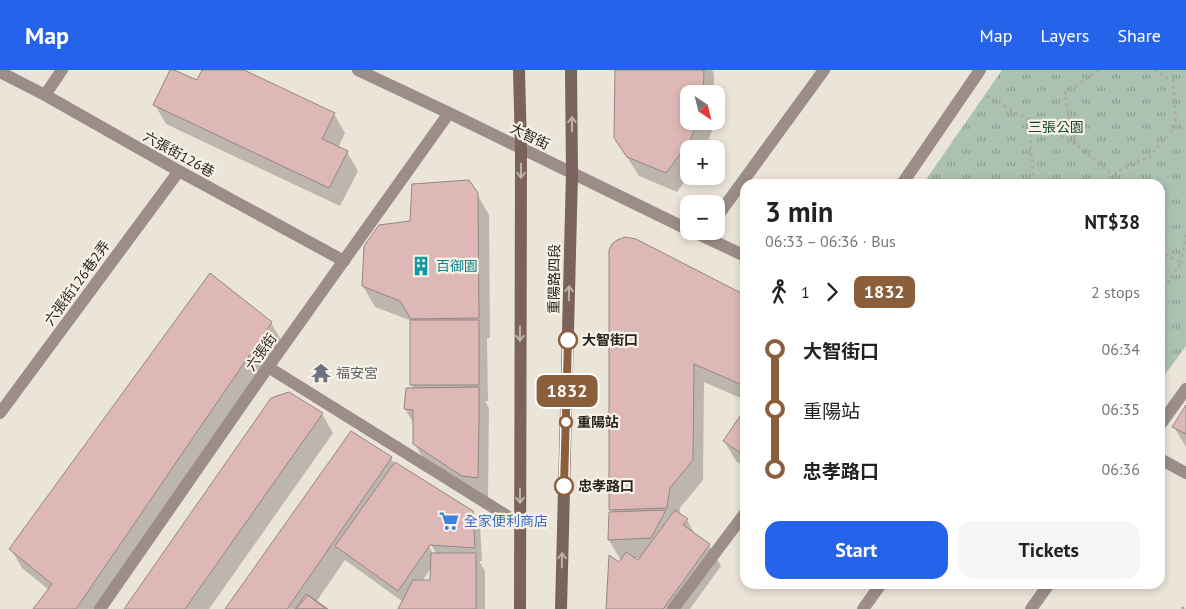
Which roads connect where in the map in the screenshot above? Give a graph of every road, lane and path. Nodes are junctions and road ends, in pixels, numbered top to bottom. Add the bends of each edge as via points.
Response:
1 (62, 70) edge
2 (358, 70) edge
3 (519, 70) edge
4 (571, 70) edge
5 (824, 70) edge
6 (980, 70) edge
7 (1099, 70) edge
8 (1155, 70) edge
9 (0, 72) edge
10 (969, 85) junction
11 (44, 94) junction
12 (449, 113) junction
13 (1029, 120) junction
14 (1176, 126) junction
15 (1186, 130) edge
16 (1076, 144) junction
17 (520, 148) junction
18 (179, 172) junction
19 (572, 173) junction
20 (1112, 174) junction
21 (744, 179) edge
22 (905, 179) edge
23 (1034, 179) edge
24 (1110, 179) edge
25 (740, 185) edge
26 (725, 206) edge
27 (680, 224) edge
28 (1186, 235) edge
29 (714, 240) edge
30 (740, 253) edge
31 (1165, 254) edge
32 (344, 261) junction
33 (1181, 263) junction
34 (1165, 286) edge
35 (268, 368) junction
36 (1186, 389) edge
37 (0, 413) edge
38 (1165, 418) edge
39 (1165, 462) edge
40 (1186, 473) edge
41 (740, 520) edge
42 (520, 524) junction
43 (877, 589) edge
44 (1045, 589) edge
45 (1186, 604) edge
46 (100, 609) edge
47 (520, 609) edge
48 (561, 609) edge
49 (673, 609) edge
50 (863, 609) edge
51 (1031, 609) edge
52 (1182, 609) edge

1 - 11 street
2 - 12 street, 大智街
3 - 17 main road
19 -> 4 main road, 重陽路四段
5 - 21 street
6 - 10 street
7 - 16 path via 1064,94
8 - 14 path via 1173,81
9 - 11 street, 六張街126巷
10 - 13 path
10 - 22 street
11 - 18 street, 六張街126巷
12 - 17 street, 大智街
12 - 32 street, 六張街
13 - 16 path
13 - 23 path
14 - 15 path
14 - 20 path via 1150,157
16 - 20 path
17 - 19 street, 大智街
17 -> 42 main road
18 - 32 street, 六張街126巷
18 - 37 street, 六張街126巷2弄
19 - 27 street, 大智街
48 -> 19 main road, 重陽路四段
20 - 24 path
25 - 26 street
28 - 33 path
29 - 30 street, 大智街
31 - 33 path
32 - 35 street, 六張街
33 - 34 path
35 - 42 street
35 - 46 street, 六張街
36 - 38 street
39 - 40 street
41 - 49 street
42 - 47 main road
43 - 50 street
44 - 51 street
45 - 52 path

